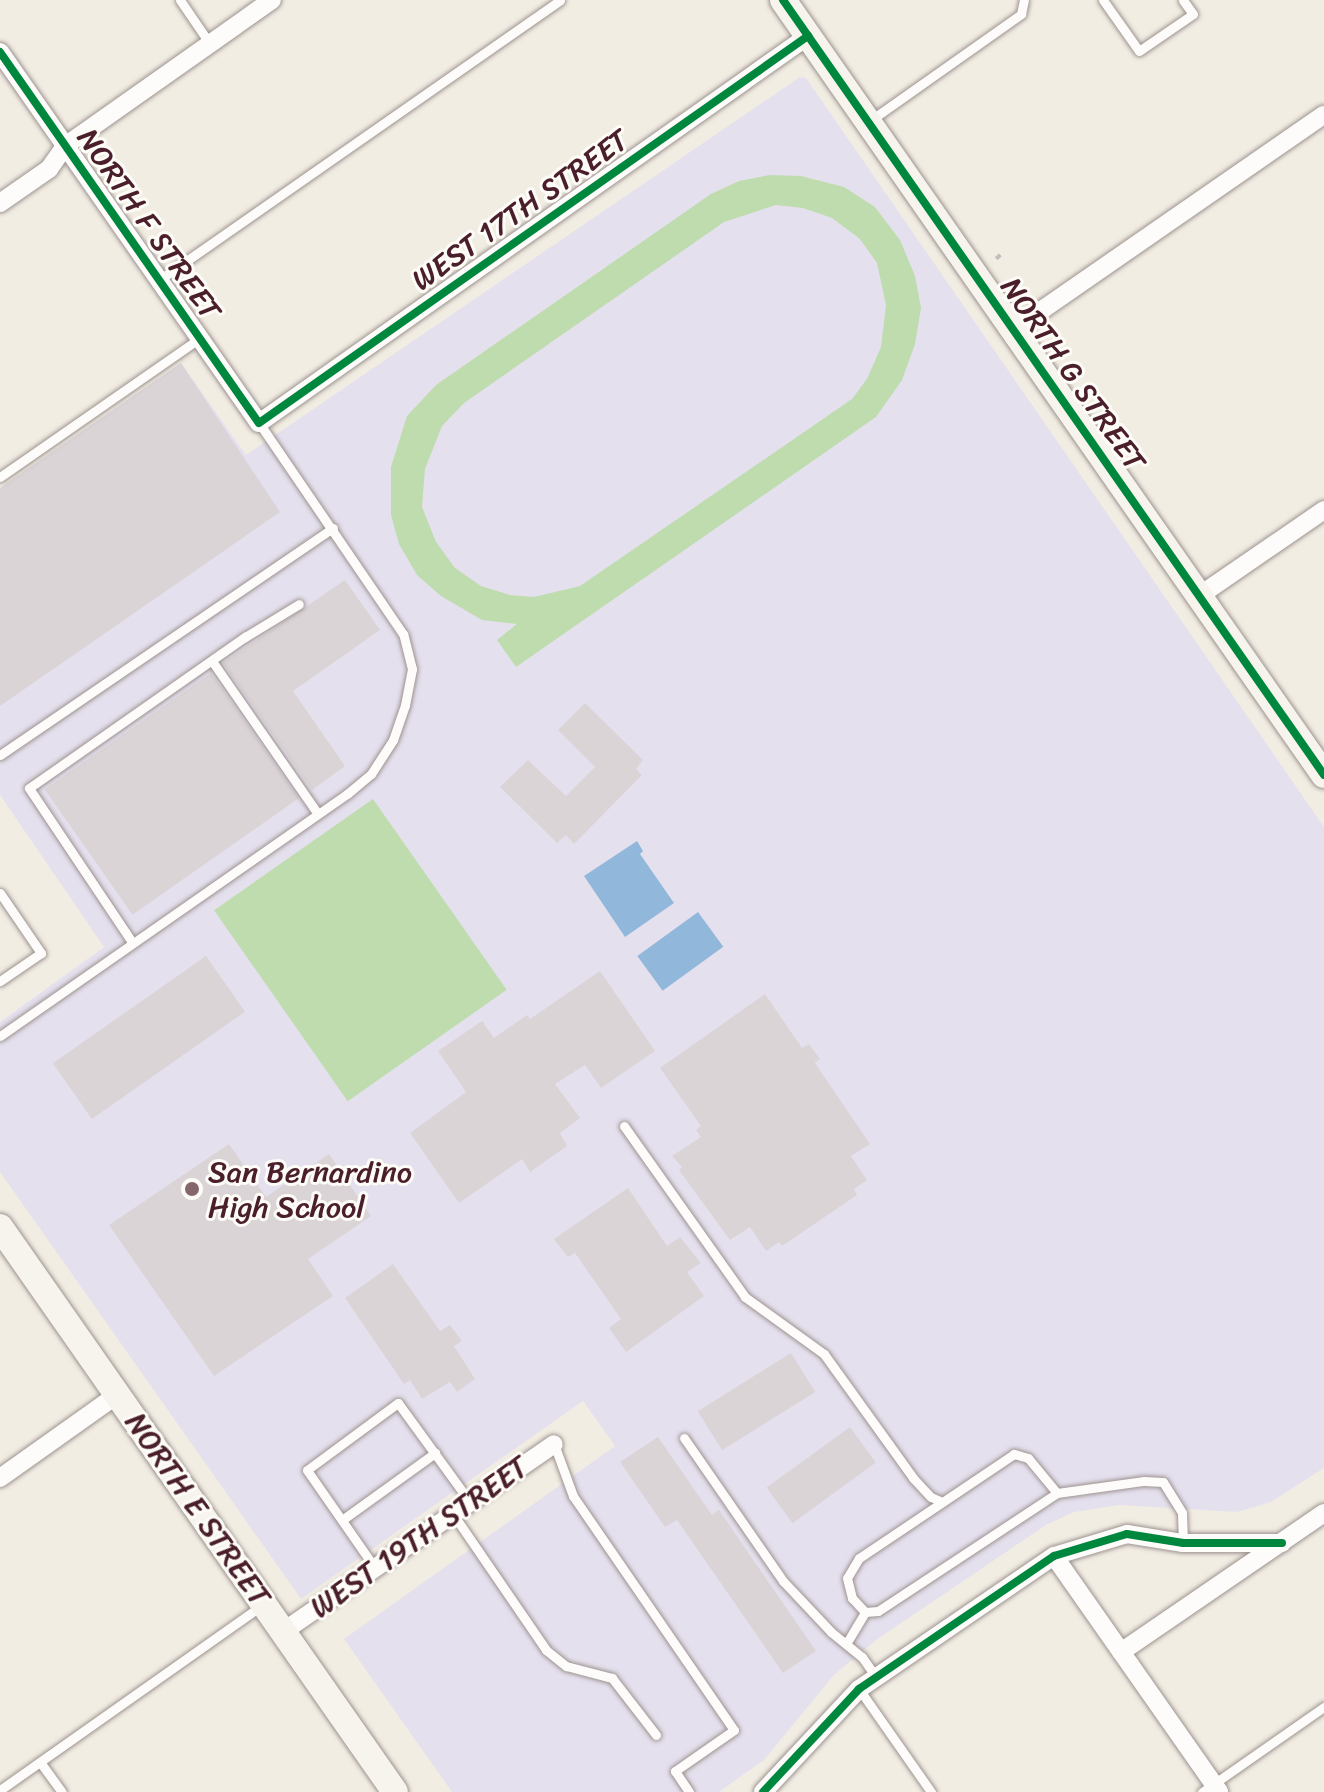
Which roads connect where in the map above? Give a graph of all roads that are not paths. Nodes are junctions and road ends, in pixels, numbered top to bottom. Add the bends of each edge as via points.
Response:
1 (180, 0) edge
2 (272, 0) edge
3 (560, 0) edge
4 (783, 0) edge
5 (1024, 0) edge
6 (1103, 0) edge
7 (1183, 0) edge
8 (808, 36) junction
9 (210, 44) junction
10 (0, 52) edge
11 (1324, 115) edge
12 (868, 122) junction
13 (65, 146) junction
14 (0, 203) edge
15 (159, 280) junction
16 (1013, 330) junction
17 (200, 338) junction
18 (259, 423) junction
19 (0, 477) edge
20 (1324, 510) edge
21 (333, 528) junction
22 (1199, 596) junction
23 (299, 604) dead end
24 (212, 661) junction
25 (0, 755) edge
26 (1324, 775) edge
27 (318, 814) junction
28 (0, 893) edge
29 (132, 942) junction
30 (0, 981) edge
31 (0, 1036) edge
32 (624, 1126) dead end
33 (0, 1227) edge
34 (117, 1395) junction
35 (684, 1438) dead end
36 (554, 1444) joint
37 (435, 1453) junction
38 (0, 1478) edge
39 (1057, 1493) junction
40 (470, 1502) junction
41 (942, 1502) junction
42 (1324, 1513) edge
43 (453, 1514) junction
44 (342, 1520) junction
45 (1183, 1543) junction
46 (1282, 1543) junction
47 (1054, 1556) junction
48 (375, 1568) junction
49 (264, 1604) junction
50 (865, 1612) junction
51 (284, 1631) junction
52 (846, 1644) junction
53 (1121, 1652) junction
54 (876, 1678) junction
55 (859, 1689) junction
56 (1324, 1707) edge
57 (656, 1735) dead end
58 (40, 1762) junction
59 (1211, 1789) edge
60 (3, 1790) edge
61 (56, 1790) edge
62 (395, 1792) edge
63 (689, 1792) edge
64 (763, 1792) edge
65 (931, 1792) edge

1 - 9 lane
2 - 9 street
3 - 15 lane
4 - 8 street, NORTH G STREET
5 - 12 lane via 1021,14
6 - 7 lane via 1139,51 1193,14
8 - 12 street, NORTH G STREET
8 - 18 street, WEST 17TH STREET
9 - 13 street
10 - 13 street, NORTH F STREET
11 - 16 street
12 - 16 street, NORTH G STREET
13 - 14 street via 49,169
13 - 15 street, NORTH F STREET
15 - 17 street, NORTH F STREET
16 - 22 street, NORTH G STREET
17 - 18 street, NORTH F STREET
17 - 19 lane
18 - 21 lane
20 - 22 street
21 - 25 lane
21 - 27 lane via 403,634 412,669 393,740 371,774
22 - 26 street, NORTH G STREET
23 - 24 lane
24 - 27 lane
24 - 29 lane via 29,788
27 - 29 lane
28 - 30 lane via 41,953
29 - 31 lane
32 - 41 lane via 745,1297 824,1354 913,1478
33 - 34 street, NORTH E STREET
34 - 38 street
34 - 49 street, NORTH E STREET
35 - 52 lane via 783,1581
36 - 40 street, WEST 19TH STREET
36 - 63 lane via 573,1496 734,1730 675,1771
37 - 40 lane
37 - 44 lane
37 - 44 lane via 398,1403 307,1470
39 - 41 lane via 1028,1458 1014,1454
39 - 45 lane via 1163,1482 1182,1513
39 - 50 lane via 878,1611
40 - 43 street, WEST 19TH STREET
41 - 50 lane via 859,1558 847,1578 852,1598
42 - 46 street
43 - 48 street, WEST 19TH STREET
43 - 57 lane via 546,1650 566,1666 612,1678
44 - 48 lane
45 - 46 street
45 - 47 street via 1127,1534
46 - 53 street
47 - 53 street
47 - 54 street
48 - 51 street, WEST 19TH STREET
49 - 51 street, NORTH E STREET
49 - 58 lane
50 - 52 lane
51 - 62 street, NORTH E STREET
52 - 54 lane
53 - 59 street
54 - 55 street
55 - 64 street
55 - 65 lane
56 - 59 lane
58 - 60 lane
58 - 61 lane

